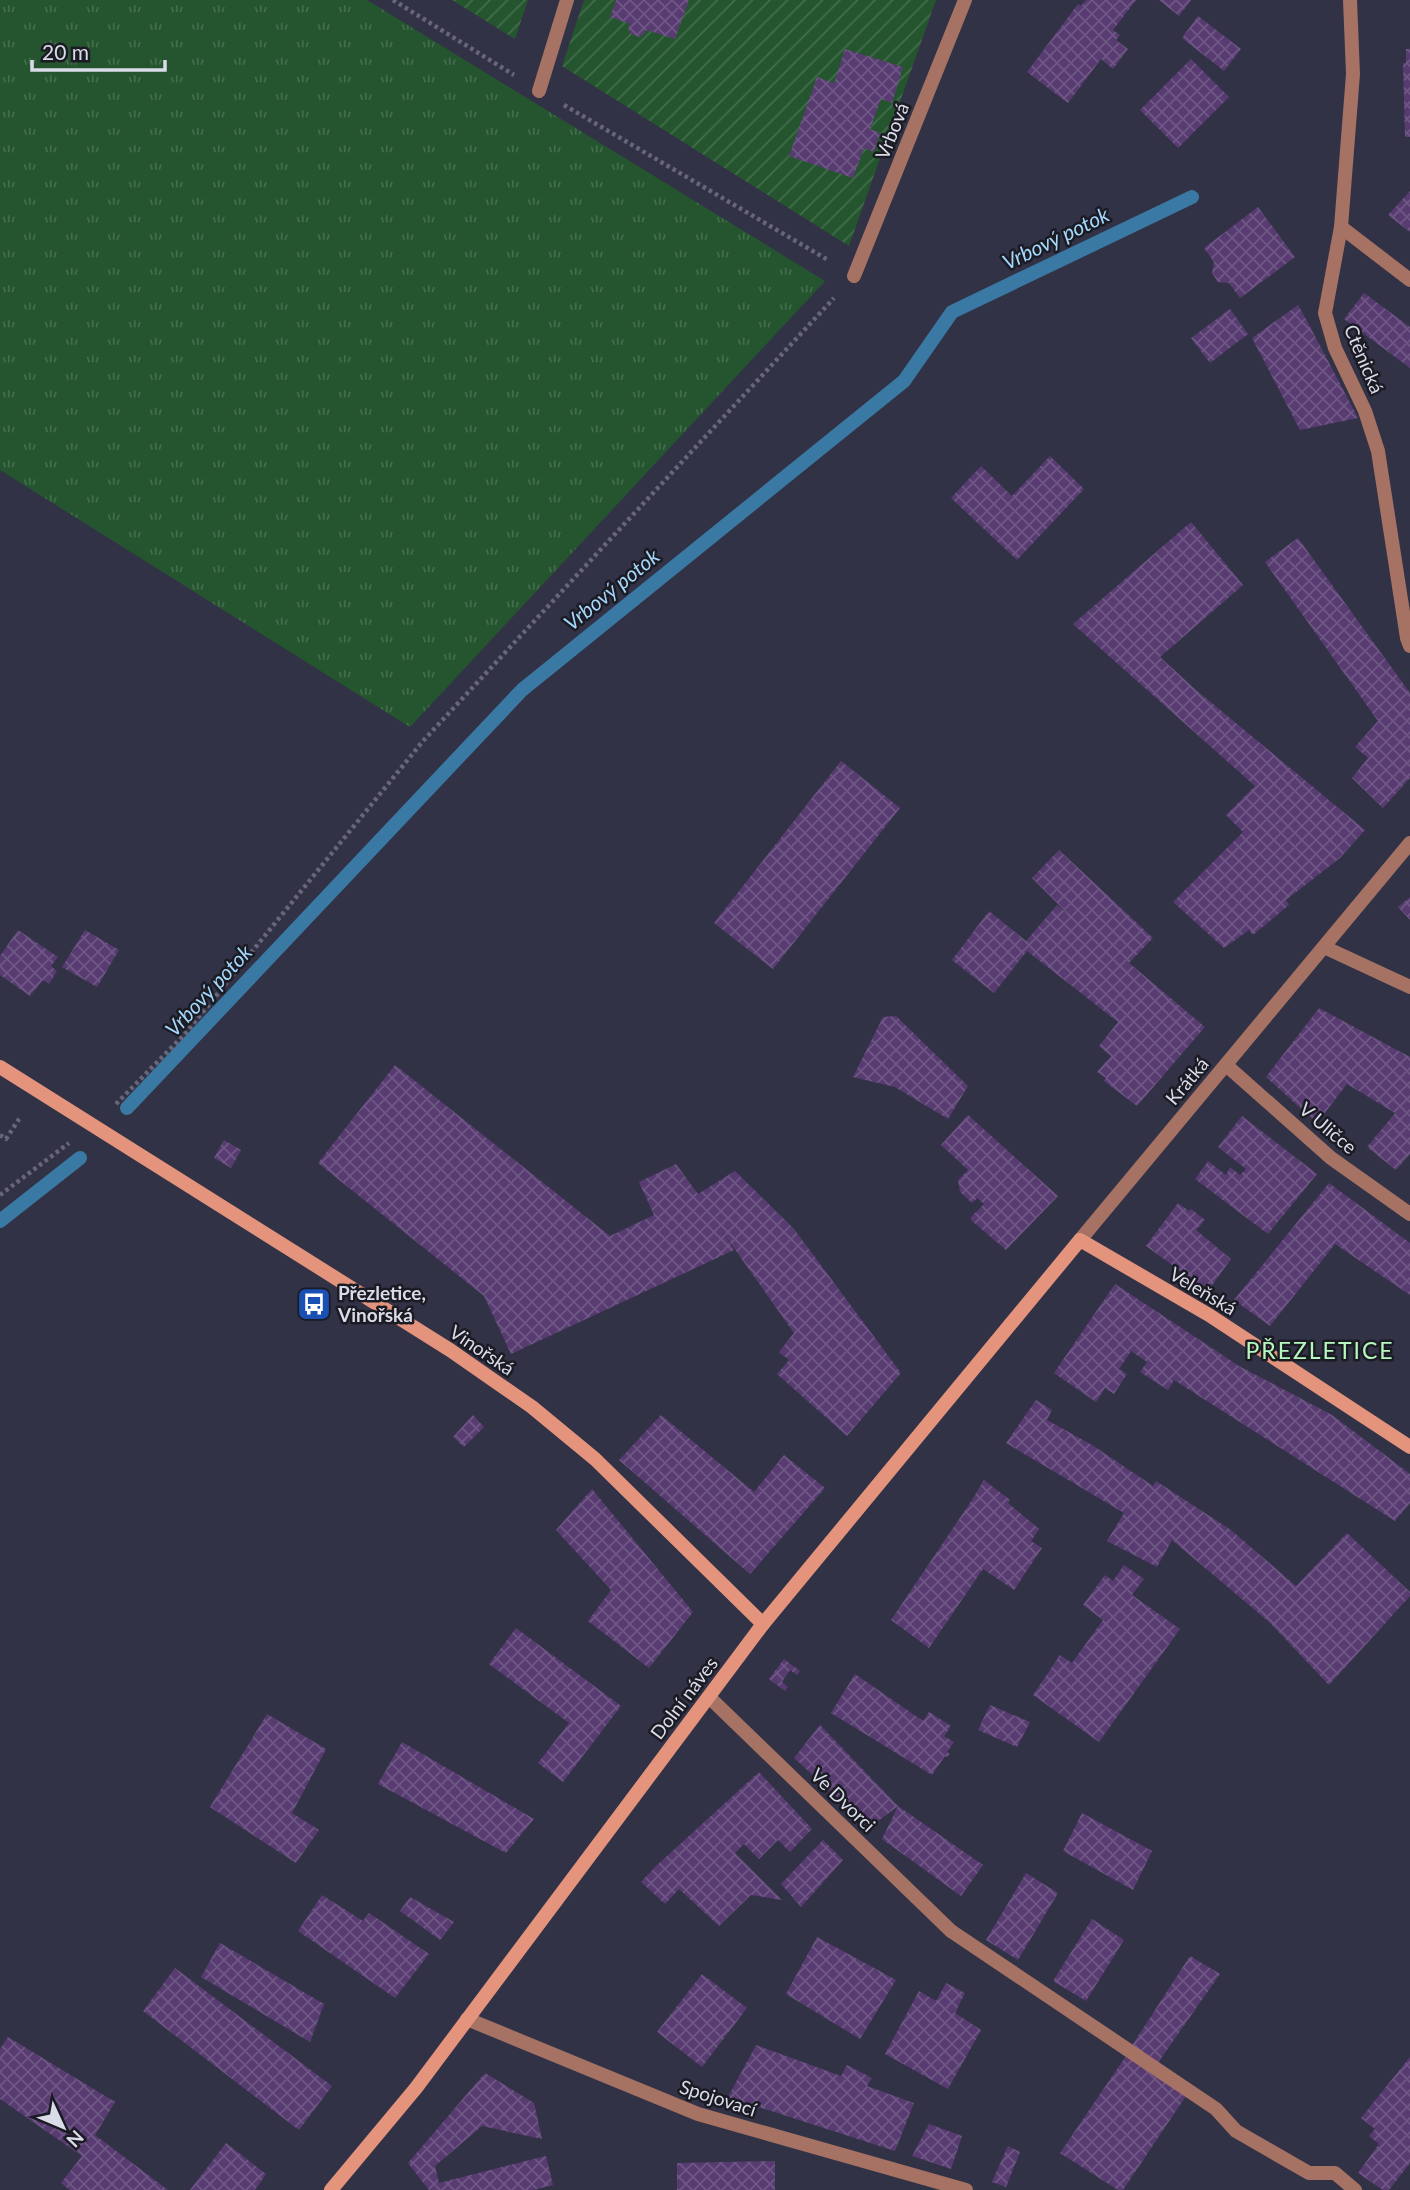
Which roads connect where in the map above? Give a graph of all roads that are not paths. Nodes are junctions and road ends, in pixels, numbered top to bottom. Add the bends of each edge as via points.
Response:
1 (567, 0) edge
2 (965, 0) edge
3 (1350, 0) edge
4 (538, 91) road end
5 (1341, 227) junction
6 (854, 276) road end
7 (1410, 280) edge
8 (1410, 646) edge
9 (1410, 843) edge
10 (1324, 947) junction
11 (1410, 987) edge
12 (1226, 1065) junction
13 (0, 1067) edge
14 (1410, 1214) edge
15 (1080, 1240) junction
16 (1410, 1447) edge
17 (763, 1624) junction
18 (709, 1696) junction
19 (467, 2019) junction
20 (331, 2190) edge
21 (966, 2190) edge
22 (1355, 2190) edge

1 - 4 street
2 - 6 street, Vrbová
3 - 5 street, Ctěnická via 1353,74
5 - 7 street
5 - 8 street, Ctěnická via 1325,313 1378,451
9 - 10 street
10 - 11 street
10 - 12 street, Krátká
12 - 14 street, V Uličce via 1331,1158
12 - 15 street, Krátká
13 - 17 street, Vinořská via 533,1407 595,1459
15 - 16 street, Veleňská via 1209,1315
15 - 17 street, Dolní náves
17 - 18 street, Dolní náves
18 - 19 street, Dolní náves
18 - 22 street, Ve Dvorci via 951,1931 1216,2109 1236,2131 1309,2173 1335,2174
19 - 20 street, Dolní náves
19 - 21 street, Spojovací via 698,2114

